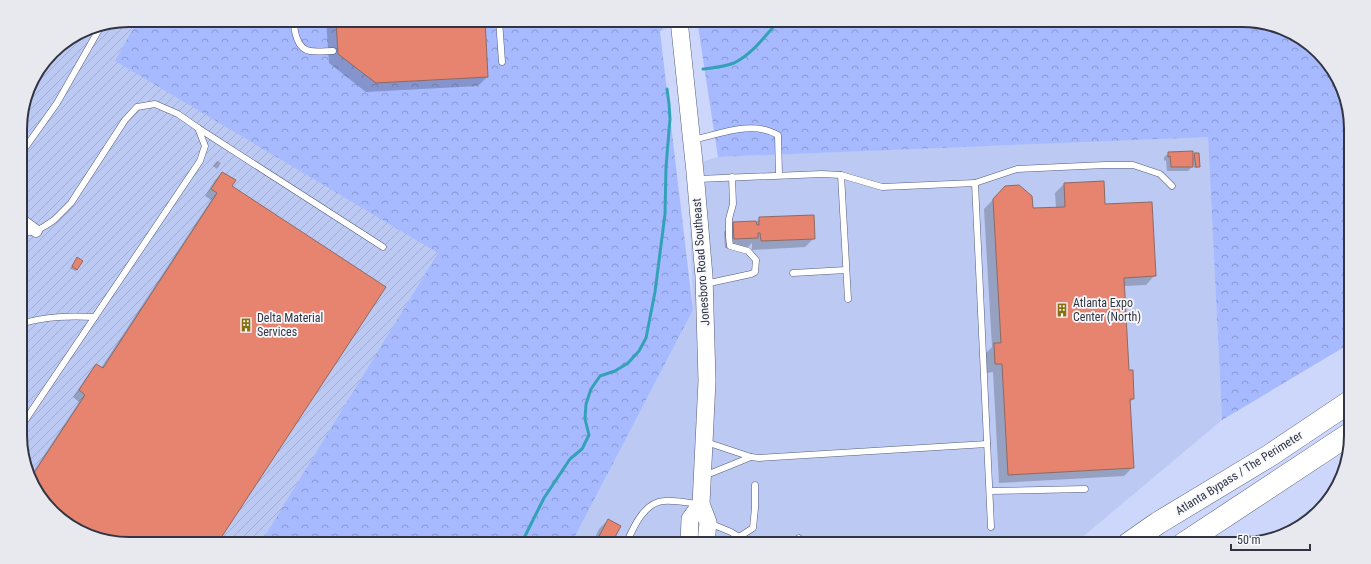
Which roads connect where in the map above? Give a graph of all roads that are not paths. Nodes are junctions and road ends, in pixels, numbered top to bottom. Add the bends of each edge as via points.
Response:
1 (294, 27) edge
2 (500, 27) edge
3 (680, 27) edge
4 (98, 32) edge
5 (333, 51) dead end
6 (502, 62) dead end
7 (198, 128) junction
8 (692, 141) junction
9 (27, 145) edge
10 (779, 175) junction
11 (841, 175) junction
12 (732, 178) junction
13 (696, 180) junction
14 (975, 183) junction
15 (1172, 186) dead end
16 (27, 224) edge
17 (36, 231) junction
18 (27, 233) edge
19 (383, 247) dead end
20 (846, 270) junction
21 (793, 273) dead end
22 (704, 285) junction
23 (848, 299) dead end
24 (95, 317) junction
25 (27, 322) edge
26 (1344, 406) edge
27 (27, 418) edge
28 (1344, 438) edge
29 (704, 441) junction
30 (987, 444) junction
31 (751, 457) junction
32 (702, 477) junction
33 (755, 484) dead end
34 (1085, 489) dead end
35 (990, 491) junction
36 (1245, 503) junction
37 (700, 504) junction
38 (708, 522) junction
39 (1158, 523) junction
40 (991, 527) dead end
41 (630, 537) edge
42 (689, 537) edge
43 (707, 537) edge
44 (735, 537) edge
45 (742, 537) edge
46 (1128, 537) edge
47 (1138, 537) edge
48 (1194, 537) edge
49 (1205, 537) edge

1 - 5 lane via 301,45 309,51
2 - 6 lane
3 - 8 main road, Jonesboro Road Southeast
4 - 9 lane via 57,103
7 - 17 lane via 178,114 155,104 137,107 125,120 71,203 54,220
7 - 19 lane
7 - 24 lane via 205,146 200,161
8 - 10 lane via 739,129 757,128 772,131 778,135
8 - 13 main road, Jonesboro Road Southeast
10 - 11 lane
10 - 12 lane
11 - 14 lane via 882,187
11 - 20 lane
12 - 13 lane
12 - 22 lane via 730,246 748,251 756,260 755,272
13 - 22 main road, Jonesboro Road Southeast
14 - 15 lane via 1017,169 1133,165 1160,174
14 - 30 lane
16 - 17 street
17 - 18 lane
20 - 21 lane
20 - 23 lane
22 - 29 main road, Jonesboro Road Southeast via 707,381
24 - 25 lane via 73,316
24 - 27 lane
26 - 39 highway, Atlanta Bypass / The Perimeter via 1269,456
28 - 36 highway
29 - 31 lane
29 - 32 main road, Jonesboro Road Southeast
30 - 31 lane
30 - 35 lane
31 - 32 lane
32 - 37 main road, Jonesboro Road Southeast
33 - 45 lane via 753,528
34 - 35 lane
35 - 40 lane
36 - 48 highway
36 - 49 highway
37 - 38 main road, Jonesboro Road Southeast
37 - 41 lane via 668,501 655,503 642,514
37 - 42 main road, Jonesboro Road Southeast via 690,520
38 - 43 main road, Jonesboro Road Southeast
38 - 44 lane via 731,532
39 - 46 highway
39 - 47 highway, Atlanta Bypass / The Perimeter

